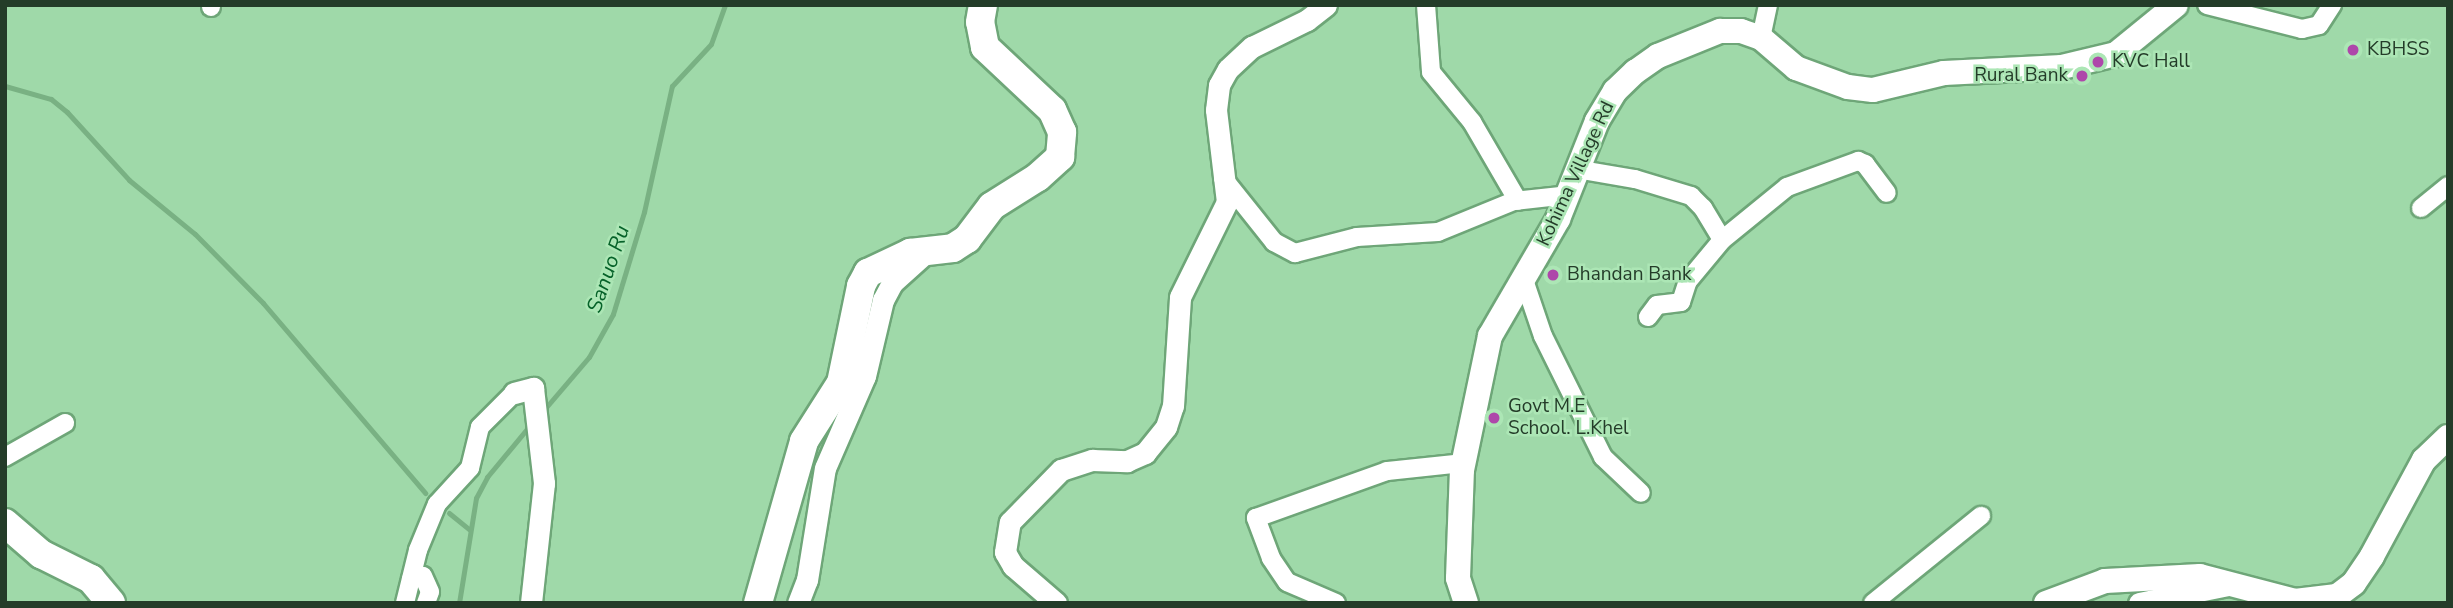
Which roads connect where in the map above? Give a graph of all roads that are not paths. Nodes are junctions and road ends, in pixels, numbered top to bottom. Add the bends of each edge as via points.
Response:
1 (983, 5) edge
2 (1326, 5) edge
3 (1426, 5) edge
4 (1768, 5) edge
5 (2176, 5) edge
6 (2207, 5) edge
7 (2332, 5) edge
8 (1761, 38) junction
9 (1576, 169) junction
10 (1223, 178) junction
11 (2448, 186) edge
12 (1886, 193) dead end
13 (1568, 195) junction
14 (1518, 201) junction
15 (2421, 208) dead end
16 (1722, 240) junction
17 (930, 249) junction
18 (1524, 280) junction
19 (1648, 317) dead end
20 (514, 393) joint
21 (65, 423) dead end
22 (2448, 437) edge
23 (5, 457) edge
24 (1463, 463) junction
25 (1641, 492) dead end
26 (1981, 516) dead end
27 (5, 523) edge
28 (411, 579) junction
29 (2228, 585) junction
30 (111, 603) edge
31 (405, 603) edge
32 (426, 603) edge
33 (531, 603) edge
34 (758, 603) edge
35 (799, 603) edge
36 (1056, 603) edge
37 (1336, 603) edge
38 (1466, 603) edge
39 (1873, 603) edge
40 (2046, 603) edge
41 (2139, 603) edge

1 - 17 main road via 980,22 985,47 1052,110 1062,132 1059,157 1038,177 992,206 967,239 953,247
2 - 10 street via 1307,20 1252,47 1228,69 1216,94
3 - 14 street via 1431,72 1480,134
4 - 8 street
5 - 8 main road via 2116,54 2088,64 1944,73 1874,90 1848,87 1796,68
6 - 7 street via 2302,29 2319,24
8 - 9 main road, Kohima Village Rd via 1720,31 1646,64 1615,91
9 - 13 main road, Kohima Village Rd
9 - 16 street via 1635,179 1691,196
10 - 14 street via 1274,242 1295,253 1357,237 1438,232 1472,215
10 - 36 street via 1227,202 1222,218 1180,297 1173,406 1166,428 1145,453 1127,461 1092,460 1061,470 1010,522 1005,552 1013,566
11 - 15 street
12 - 16 street via 1865,164 1851,163 1787,187
13 - 14 street
13 - 18 main road, Kohima Village Rd
16 - 19 street via 1688,281 1681,302 1657,304
17 - 34 main road via 868,273 860,286 841,383 804,441
17 - 35 street via 903,270 883,300 865,376 825,468 807,580
18 - 24 main road, Kohima Village Rd via 1490,336
18 - 25 street via 1543,336 1603,457
20 - 28 street via 480,427 470,468 437,504
20 - 33 street via 533,388 544,483
21 - 23 street
22 - 29 main road via 2424,460 2372,556 2354,583 2337,596 2295,601 2246,585
24 - 37 street via 1387,471 1256,518 1271,558 1287,582
24 - 38 main road, Kohima Village Rd via 1458,578
26 - 39 street
27 - 30 main road via 41,554 91,579
28 - 31 street
28 - 32 street via 423,576 430,592
29 - 40 main road via 2200,576 2105,581
29 - 41 street

